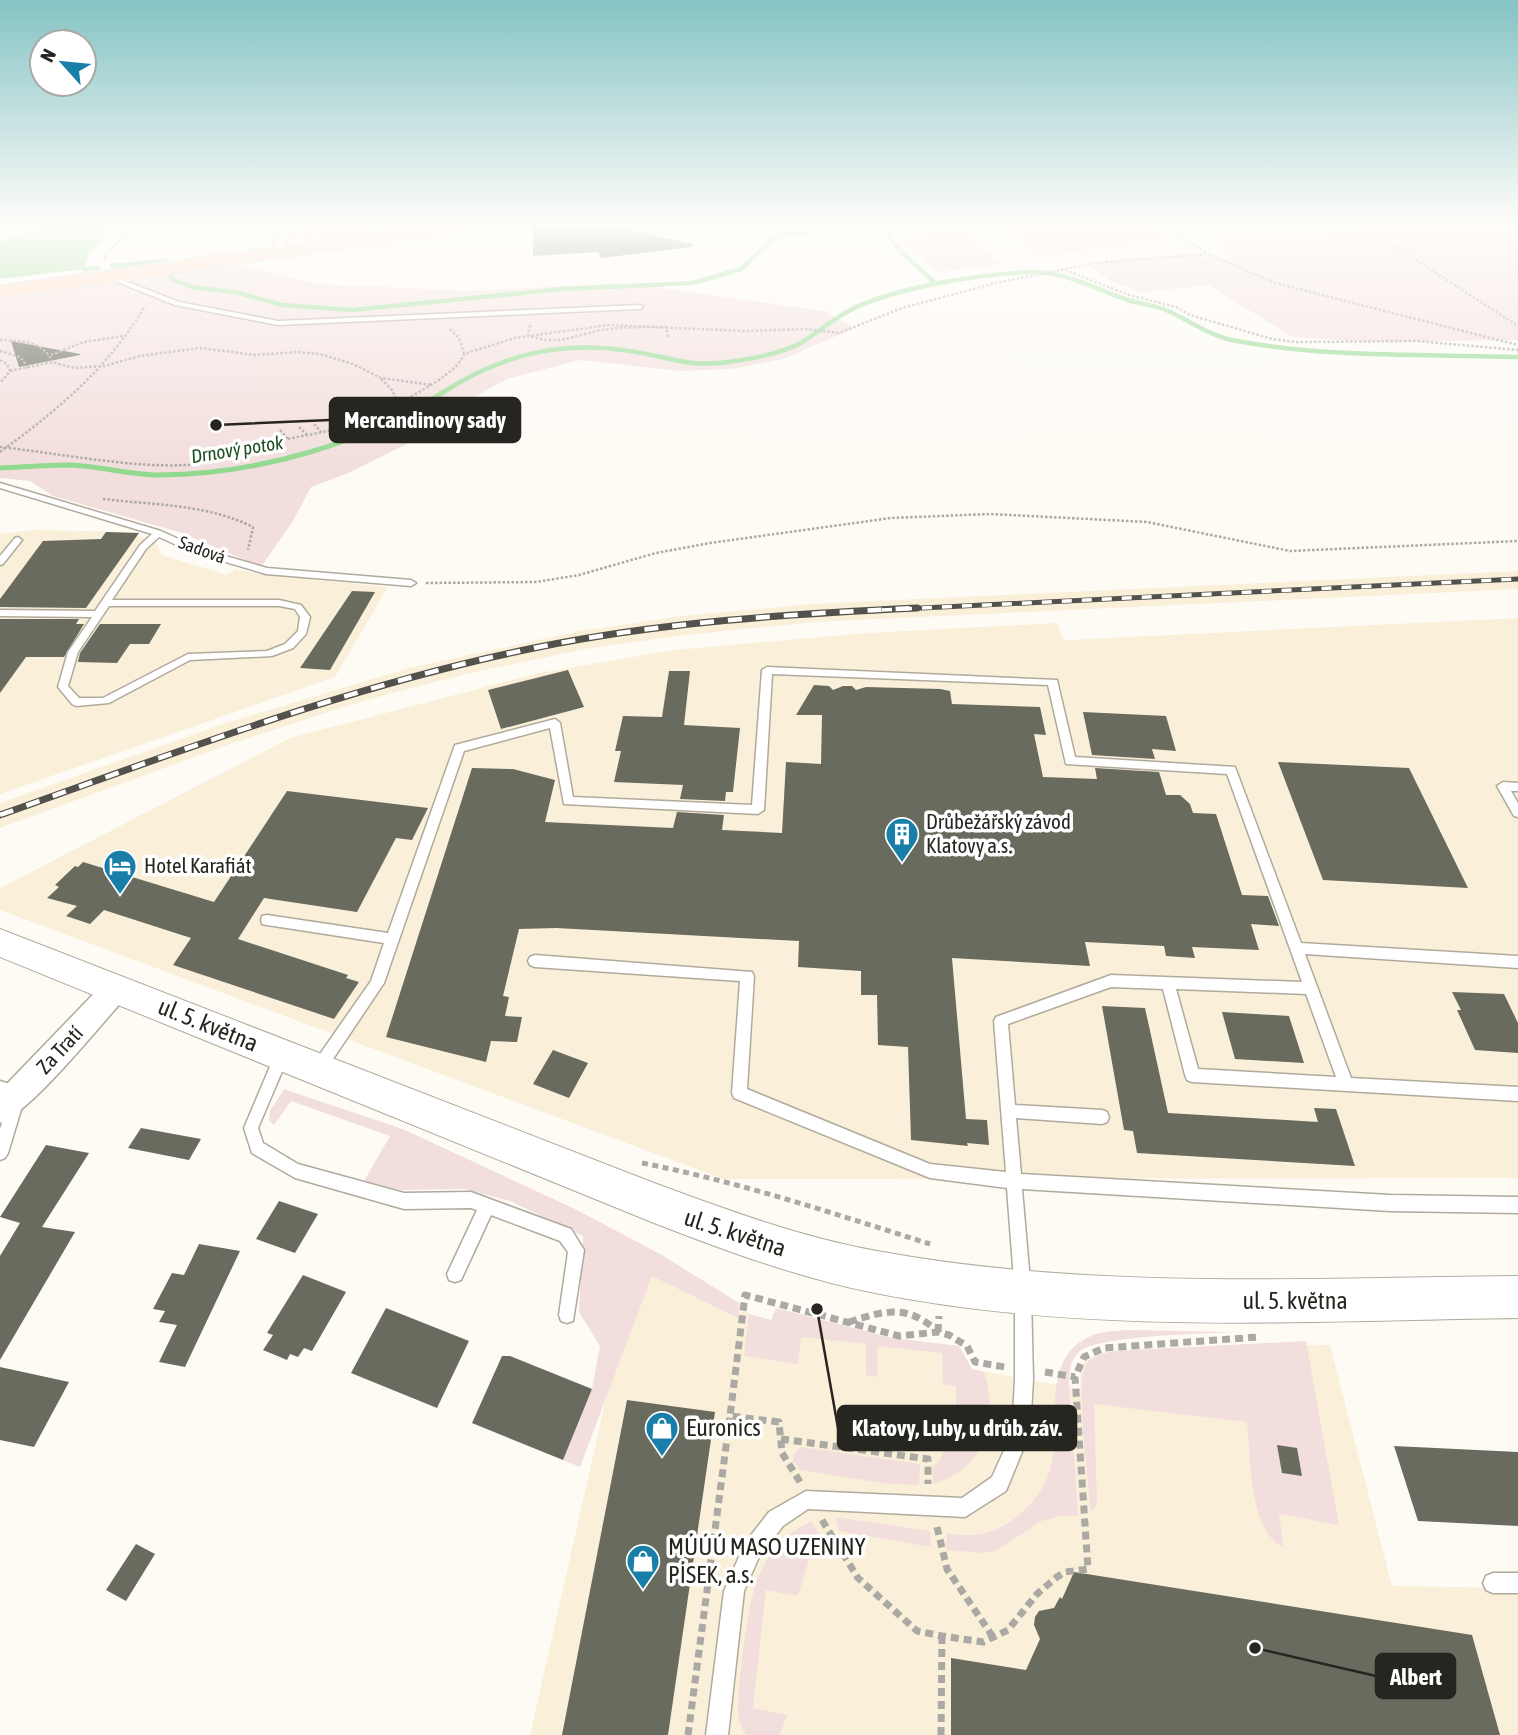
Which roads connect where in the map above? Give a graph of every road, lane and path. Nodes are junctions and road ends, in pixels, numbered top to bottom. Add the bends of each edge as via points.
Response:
1 (145, 307) edge
2 (193, 307) edge
3 (640, 307) dead end
4 (905, 307) edge
5 (1176, 307) edge
6 (1369, 307) edge
7 (1488, 307) edge
8 (530, 325) dead end
9 (1518, 326) edge
10 (129, 335) junction
11 (668, 338) dead end
12 (0, 340) edge
13 (1518, 345) edge
14 (1518, 350) edge
15 (0, 351) edge
16 (51, 355) junction
17 (0, 360) edge
18 (52, 362) junction
19 (104, 366) junction
20 (28, 367) junction
21 (10, 370) junction
22 (381, 378) junction
23 (0, 383) edge
24 (433, 385) junction
25 (398, 403) junction
26 (335, 418) dead end
27 (314, 424) dead end
28 (343, 426) junction
29 (299, 427) dead end
30 (280, 430) dead end
31 (321, 433) junction
32 (307, 436) junction
33 (288, 439) junction
34 (6, 447) junction
35 (0, 449) edge
36 (0, 485) edge
37 (98, 498) dead end
38 (159, 533) junction
39 (18, 540) dead end
40 (1518, 541) edge
41 (0, 562) edge
42 (242, 564) junction
43 (411, 583) joint
44 (106, 603) junction
45 (0, 612) edge
46 (99, 614) junction
47 (1518, 787) edge
48 (1518, 813) edge
49 (267, 920) dead end
50 (393, 939) junction
51 (0, 943) edge
52 (1294, 948) junction
53 (534, 961) dead end
54 (1518, 961) edge
55 (1168, 983) junction
56 (117, 988) junction
57 (1310, 988) junction
58 (282, 1055) junction
59 (317, 1069) junction
60 (1346, 1084) junction
61 (1518, 1094) edge
62 (6, 1097) edge
63 (1009, 1111) junction
64 (1102, 1117) dead end
65 (0, 1153) edge
66 (630, 1161) dead end
67 (1014, 1181) junction
68 (1518, 1205) edge
69 (487, 1206) junction
70 (455, 1274) dead end
71 (940, 1282) junction
72 (1023, 1293) junction
73 (1518, 1297) edge
74 (568, 1315) dead end
75 (848, 1322) junction
76 (938, 1332) junction
77 (1024, 1369) junction
78 (730, 1416) junction
79 (811, 1500) junction
80 (1493, 1583) dead end
81 (1518, 1583) edge
82 (942, 1636) junction
83 (688, 1735) edge
84 (717, 1735) edge
85 (941, 1735) edge

1 - 10 path
2 - 3 lane via 278,323
4 - 24 path via 848,332 608,325 515,338 464,354 461,363
5 - 14 path via 1272,339 1417,341
6 - 13 path
7 - 9 path
8 - 11 path, bridge via 528,335 542,341 650,327 666,327
10 - 16 path via 84,342
10 - 19 path
12 - 16 path via 38,346
15 - 20 path via 20,357
16 - 18 path
17 - 21 path
18 - 19 path via 74,368
18 - 20 path
19 - 22 path via 200,348 255,355 296,352 354,364
19 - 34 path via 77,394
20 - 21 path
21 - 23 path
22 - 24 path
22 - 25 path
24 - 25 path
25 - 28 path
26 - 28 path
27 - 31 path
28 - 31 path
29 - 32 path
30 - 33 path
31 - 32 path
32 - 33 path
33 - 34 path via 232,458 187,465
34 - 35 path
36 - 38 lane, Sadová
37 - 42 path via 244,522 253,527 253,538
38 - 42 lane, Sadová
38 - 44 lane via 143,547
39 - 41 lane
40 - 43 path via 1290,551 1147,522 990,514 891,519 710,543 536,582
42 - 43 lane, Sadová via 266,571
44 - 46 lane
44 - 46 lane via 279,603 298,607 305,617 303,632 289,646 268,654 188,657 106,701 76,702 63,687 73,652
45 - 46 lane
47 - 48 lane via 1503,786
49 - 50 lane
50 - 52 lane via 459,748 555,723 568,801 758,810 767,670 1053,682 1070,761 1231,770
50 - 59 lane via 377,983
51 - 56 street, ul. 5. května
52 - 54 lane
52 - 57 lane
53 - 67 lane via 747,976 739,1093 930,1171
55 - 57 lane
55 - 60 lane via 1192,1075
55 - 63 lane via 1111,981 1001,1021
56 - 58 street, ul. 5. května
56 - 62 street, Za Tratí
57 - 60 lane
58 - 59 street, ul. 5. května
58 - 69 lane via 251,1128 257,1147 295,1171 404,1201 471,1200
59 - 71 street, ul. 5. května via 705,1224 826,1261
60 - 61 lane
62 - 65 lane
63 - 64 lane
63 - 67 lane
66 - 71 path via 722,1180 943,1247
67 - 68 lane via 1390,1203
67 - 72 lane
69 - 70 lane
69 - 74 lane via 565,1235 576,1250
71 - 72 street, ul. 5. května
71 - 76 path
72 - 73 street, ul. 5. května via 1300,1302
72 - 77 lane
75 - 76 path via 899,1336
75 - 76 path via 871,1314 912,1314
75 - 78 path via 745,1295
76 - 77 path via 967,1346 975,1362
77 - 79 lane via 1015,1447 999,1484 965,1508
77 - 82 path via 1075,1377 1088,1569 1057,1577 1008,1629 983,1642
78 - 79 path via 779,1422 782,1453
78 - 83 path
79 - 82 path via 858,1578 917,1631
79 - 84 lane via 776,1519 752,1550 734,1591
80 - 81 lane
82 - 85 path

